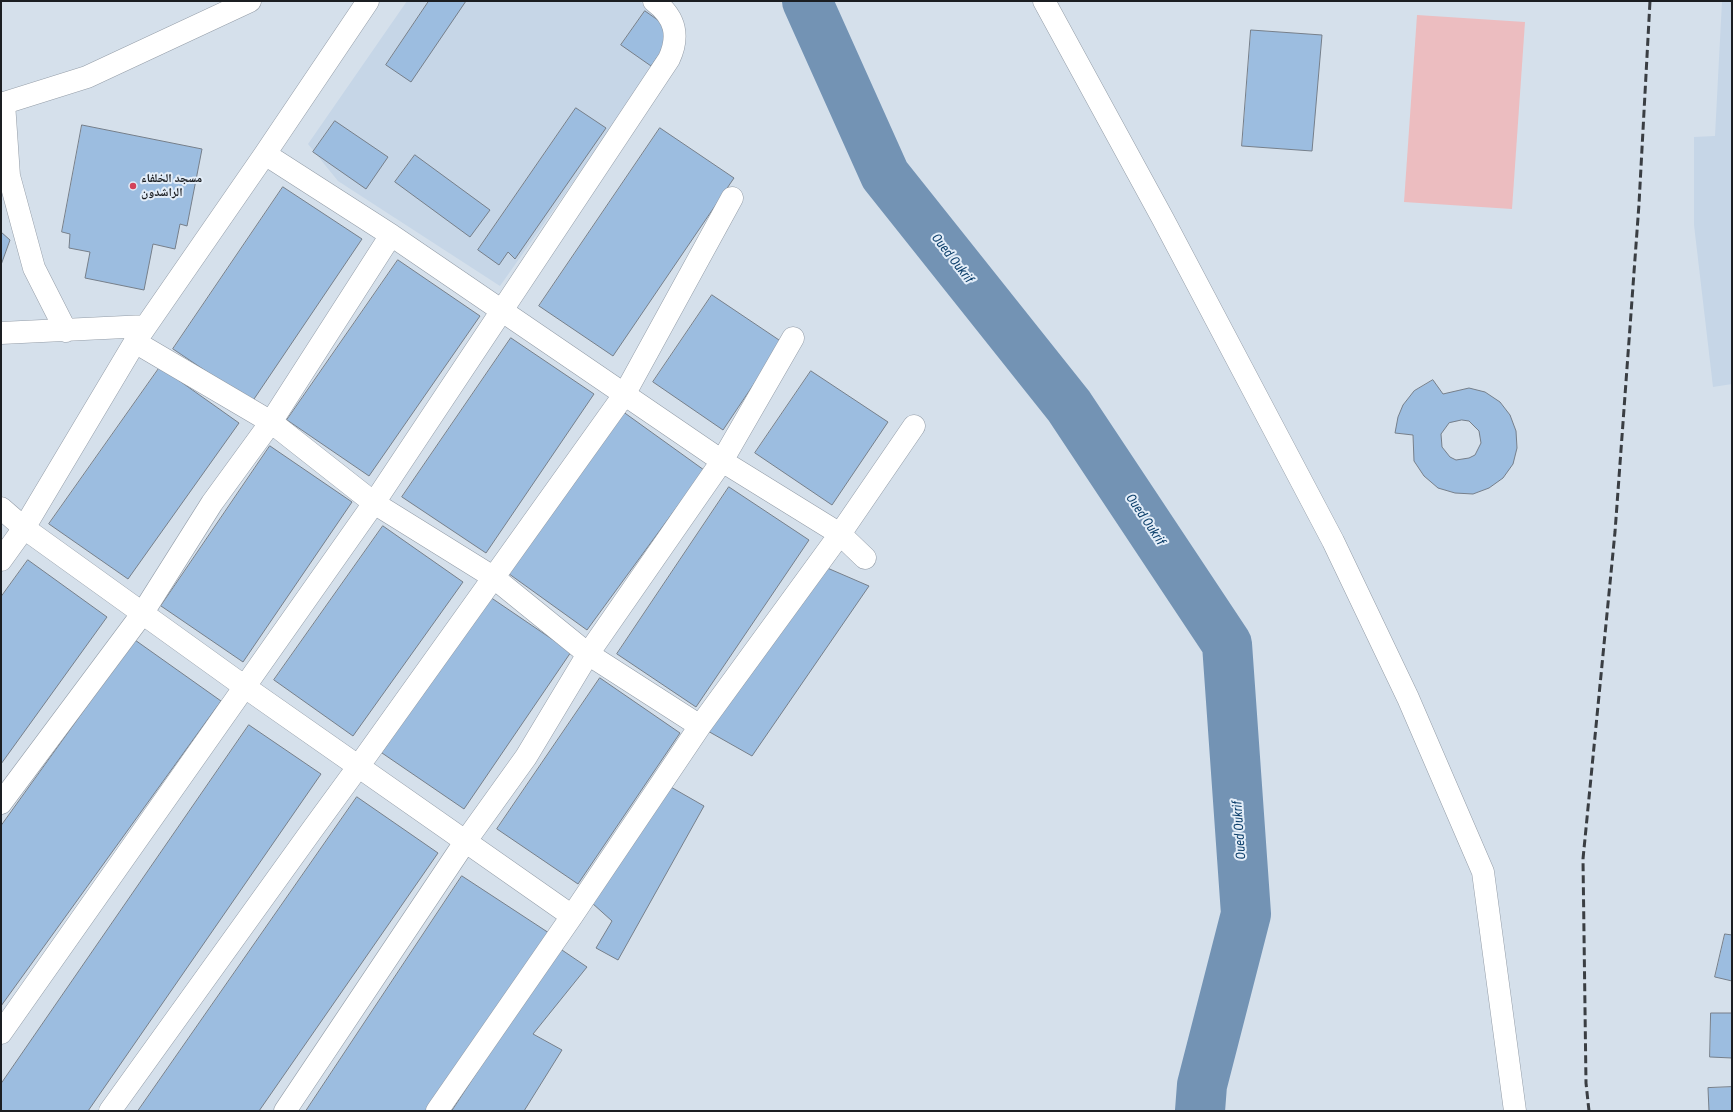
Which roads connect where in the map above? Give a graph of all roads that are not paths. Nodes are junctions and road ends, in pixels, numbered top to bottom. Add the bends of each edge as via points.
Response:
1 (250, 1) edge
2 (368, 1) edge
3 (654, 1) edge
4 (1045, 2) edge
5 (3, 103) edge
6 (265, 154) junction
7 (732, 198) dead end
8 (391, 235) junction
9 (501, 311) junction
10 (66, 331) junction
11 (1, 333) edge
12 (140, 334) junction
13 (793, 338) dead end
14 (624, 395) junction
15 (271, 422) junction
16 (914, 426) dead end
17 (722, 461) junction
18 (374, 503) junction
19 (1, 508) edge
20 (24, 528) junction
21 (840, 534) junction
22 (865, 558) dead end
23 (1, 560) edge
24 (493, 577) junction
25 (142, 614) junction
26 (588, 654) junction
27 (244, 688) junction
28 (700, 726) junction
29 (358, 767) junction
30 (1, 803) edge
31 (465, 842) junction
32 (572, 916) junction
33 (1, 1033) edge
34 (110, 1111) edge
35 (285, 1111) edge
36 (437, 1111) edge
37 (1515, 1111) edge

1 - 5 street via 87,77
2 - 6 street
3 - 9 street via 669,15 674,25 676,37 671,54
4 - 37 street via 1163,218 1333,541 1408,698 1482,872
5 - 10 street via 9,176 34,268
6 - 8 street
6 - 12 street
7 - 14 street
8 - 9 street
8 - 15 street
9 - 14 street
9 - 18 street
10 - 11 street
10 - 12 street
12 - 15 street
12 - 20 street
13 - 17 street
14 - 17 street
14 - 24 street
15 - 18 street
15 - 25 street via 212,503
16 - 21 street
17 - 21 street
17 - 26 street
18 - 24 street
18 - 27 street
19 - 20 street
20 - 23 street
20 - 25 street
21 - 22 street
21 - 28 street
24 - 26 street
24 - 29 street
25 - 27 street
25 - 30 street
26 - 28 street
26 - 31 street via 526,757
27 - 29 street
27 - 33 street
28 - 32 street
29 - 31 street
29 - 34 street
31 - 32 street
31 - 35 street
32 - 36 street

